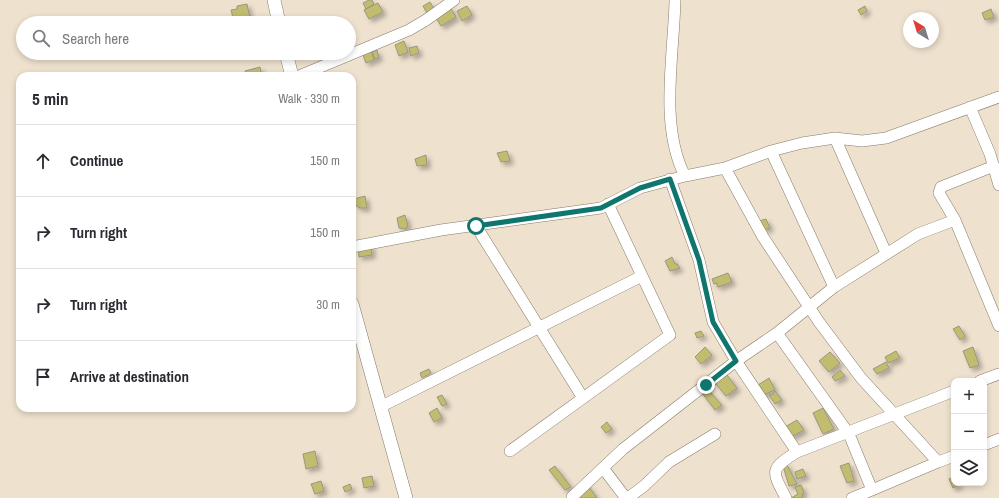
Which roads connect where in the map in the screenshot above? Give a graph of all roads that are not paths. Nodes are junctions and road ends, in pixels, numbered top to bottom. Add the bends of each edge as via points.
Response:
1 (274, 0) edge
2 (454, 0) edge
3 (675, 0) edge
4 (277, 16) edge
5 (356, 52) edge
6 (288, 60) edge
7 (337, 60) edge
8 (291, 72) edge
9 (309, 72) edge
10 (999, 97) edge
11 (970, 107) junction
12 (835, 138) junction
13 (771, 151) junction
14 (994, 166) junction
15 (725, 168) junction
16 (685, 176) junction
17 (670, 179) junction
18 (999, 185) edge
19 (608, 204) junction
20 (955, 220) junction
21 (476, 226) junction
22 (356, 246) edge
23 (886, 252) junction
24 (642, 276) junction
25 (834, 287) junction
26 (810, 307) junction
27 (996, 310) edge
28 (356, 319) edge
29 (999, 326) edge
30 (539, 327) junction
31 (777, 333) junction
32 (736, 361) junction
33 (999, 374) edge
34 (987, 378) edge
35 (951, 392) edge
36 (583, 398) junction
37 (380, 407) junction
38 (893, 414) junction
39 (715, 434) dead end
40 (849, 434) junction
41 (999, 440) edge
42 (987, 444) edge
43 (510, 451) dead end
44 (797, 452) junction
45 (951, 457) edge
46 (938, 462) junction
47 (603, 468) junction
48 (872, 490) junction
49 (572, 497) edge
50 (406, 498) edge
51 (786, 498) edge
52 (852, 498) edge

1 - 4 street
2 - 5 street via 409,30
3 - 16 street via 671,128
6 - 8 street
7 - 9 street
10 - 11 street
11 - 12 street via 886,138 862,141
11 - 14 street
12 - 13 street
12 - 23 street
13 - 15 street
13 - 25 street
14 - 18 street
14 - 20 street via 941,187 939,193
15 - 16 street
15 - 26 street via 763,238
16 - 17 street
17 - 19 street via 640,188
17 - 32 street via 699,260 713,322
19 - 21 street via 601,208
19 - 24 street
20 - 23 street via 918,234
20 - 27 street
21 - 22 street
21 - 30 street
23 - 25 street
24 - 30 street
24 - 36 street via 670,335
25 - 26 street
26 - 31 street
26 - 38 street via 861,378
27 - 29 street
28 - 37 street
30 - 36 street
30 - 37 street
31 - 32 street
31 - 40 street
32 - 44 street
32 - 47 street via 623,449
33 - 34 street
35 - 38 street
36 - 43 street
37 - 50 street
38 - 40 street
38 - 46 street
39 - 47 street via 669,462 628,498
40 - 44 street
40 - 48 street
41 - 42 street
44 - 51 street via 776,467 775,475
45 - 46 street
46 - 48 street
47 - 49 street
48 - 52 street

